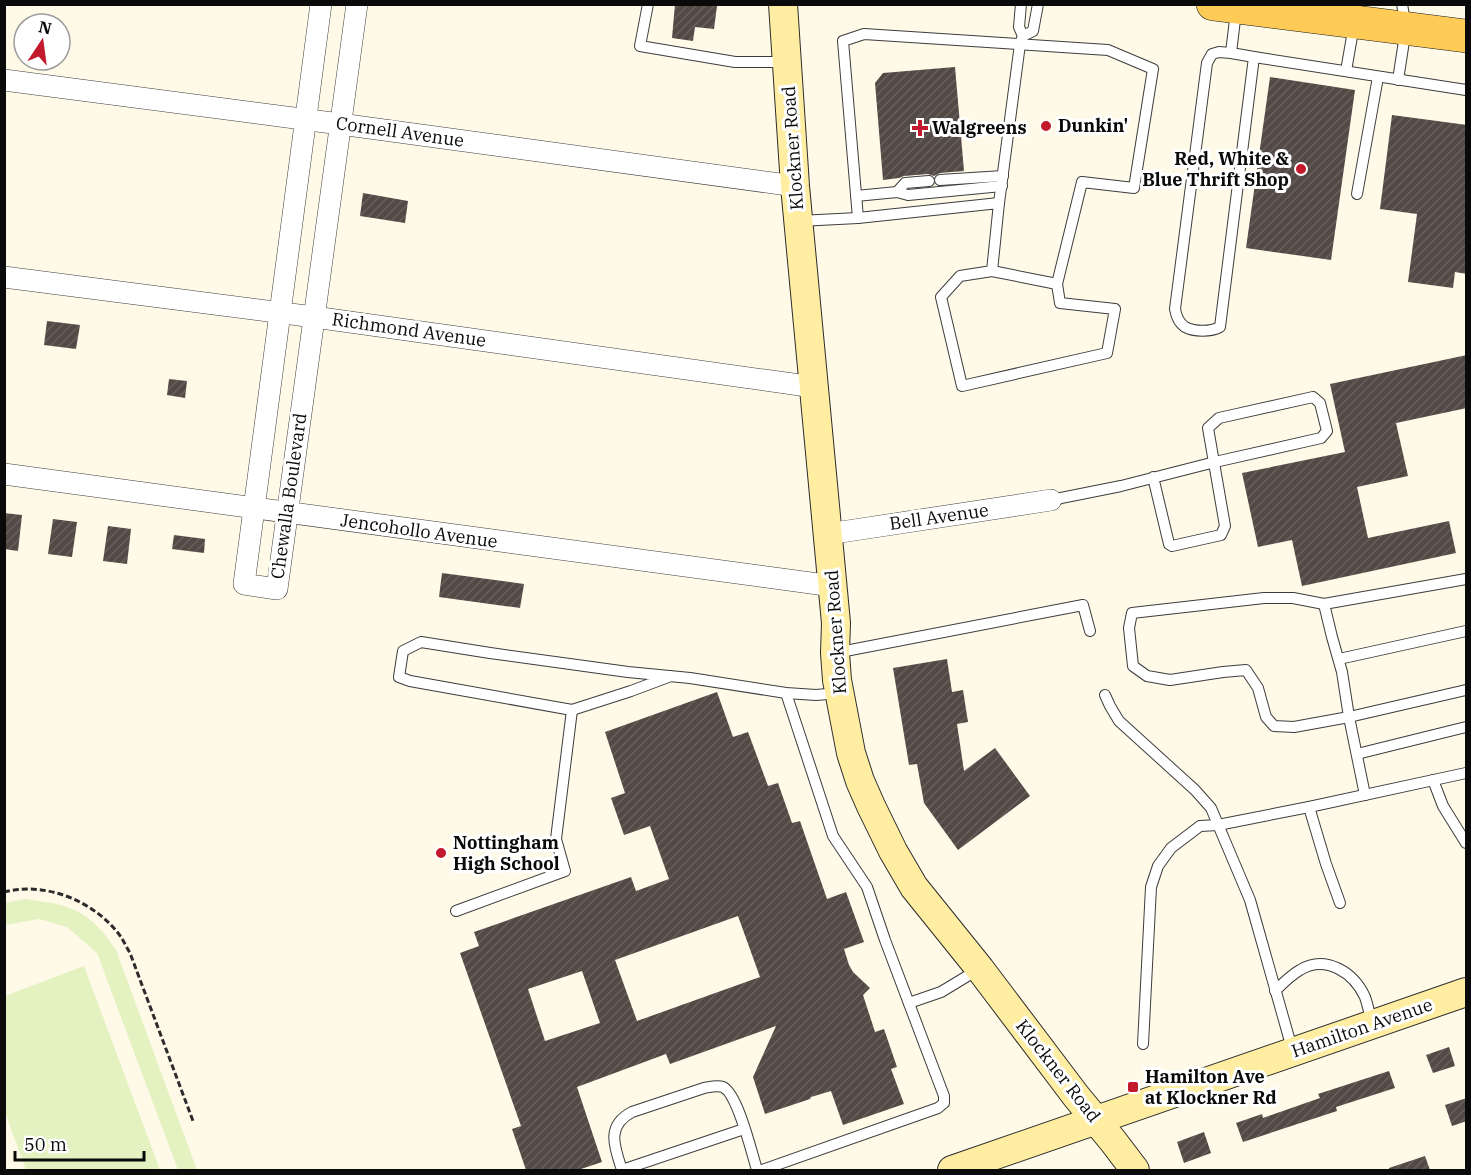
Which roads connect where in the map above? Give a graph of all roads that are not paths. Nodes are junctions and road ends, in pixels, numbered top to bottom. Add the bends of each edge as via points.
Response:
1 (321, 4) edge
2 (357, 4) edge
3 (648, 4) edge
4 (783, 4) edge
5 (1022, 4) edge
6 (1038, 4) edge
7 (1225, 6) edge
8 (1310, 10) edge
9 (1404, 16) edge
10 (1354, 22) junction
11 (1467, 36) edge
12 (1022, 40) junction
13 (1231, 53) junction
14 (1254, 57) junction
15 (787, 62) junction
16 (1346, 71) junction
17 (1378, 77) junction
18 (4, 80) edge
19 (1398, 80) junction
20 (1467, 90) edge
21 (306, 120) junction
22 (340, 124) junction
23 (1002, 181) junction
24 (795, 186) junction
25 (897, 192) junction
26 (1357, 194) dead end
27 (856, 196) junction
28 (999, 204) junction
29 (858, 218) junction
30 (799, 221) junction
31 (992, 271) junction
32 (4, 277) edge
33 (1057, 284) junction
34 (280, 312) junction
35 (314, 316) junction
36 (814, 387) junction
37 (1215, 462) junction
38 (4, 474) edge
39 (1153, 477) junction
40 (1051, 500) joint
41 (254, 508) junction
42 (287, 513) junction
43 (828, 534) junction
44 (1467, 579) edge
45 (833, 586) junction
46 (1324, 604) junction
47 (1467, 631) edge
48 (1090, 632) dead end
49 (835, 653) junction
50 (1338, 659) junction
51 (671, 676) junction
52 (1467, 690) edge
53 (786, 693) junction
54 (839, 693) junction
55 (1105, 695) dead end
56 (572, 710) junction
57 (1349, 717) junction
58 (1467, 727) edge
59 (1357, 754) junction
60 (1467, 773) edge
61 (1432, 780) junction
62 (1365, 795) junction
63 (1309, 807) junction
64 (1218, 825) junction
65 (1467, 843) edge
66 (1340, 903) dead end
67 (456, 911) dead end
68 (980, 969) junction
69 (1275, 991) junction
70 (1467, 992) edge
71 (909, 1003) junction
72 (1372, 1024) junction
73 (1143, 1044) dead end
74 (1293, 1052) junction
75 (1096, 1121) junction
76 (744, 1129) junction
77 (622, 1170) edge
78 (757, 1170) edge
79 (762, 1170) edge
80 (952, 1170) edge
81 (1135, 1170) edge

1 - 21 street, Chewalla Boulevard
2 - 22 street, Chewalla Boulevard
3 - 15 lane via 640,46 735,62
4 - 15 main road, Klockner Road
5 - 12 lane
6 - 12 lane via 1033,31
7 - 8 main road
7 - 13 lane
8 - 10 main road
9 - 10 main road
9 - 11 main road
9 - 19 lane
10 - 16 lane
12 - 23 lane
12 - 27 lane via 864,34 843,41
12 - 33 lane via 1108,50 1153,69 1134,188 1082,182
13 - 14 lane
13 - 14 lane via 1212,54 1207,63 1175,309 1184,326 1198,330 1214,331 1220,327
14 - 16 lane
15 - 24 main road, Klockner Road
16 - 17 lane
17 - 19 lane
17 - 26 lane
18 - 21 street, Cornell Avenue
19 - 20 lane
21 - 22 street, Cornell Avenue
21 - 34 street, Chewalla Boulevard
22 - 24 street, Cornell Avenue
22 - 35 street, Chewalla Boulevard
23 - 25 lane via 908,195
23 - 25 lane via 905,183
23 - 28 lane
24 - 30 main road, Klockner Road
25 - 27 lane
27 - 29 lane
28 - 29 lane
28 - 31 lane
29 - 30 lane
30 - 36 main road, Klockner Road
31 - 33 lane
31 - 33 lane via 960,276 941,297 962,386 1107,353 1115,309 1060,303
32 - 34 street, Richmond Avenue
34 - 35 street, Richmond Avenue
34 - 41 street, Chewalla Boulevard
35 - 36 street, Richmond Avenue
35 - 42 street, Chewalla Boulevard
36 - 43 main road, Klockner Road
37 - 37 lane via 1321,438 1327,431 1320,403 1313,397 1219,417 1208,428
37 - 39 lane
37 - 39 lane via 1225,526 1221,535 1169,544
38 - 41 street, Jencohollo Avenue
39 - 40 lane
40 - 43 street, Bell Avenue
41 - 42 street, Jencohollo Avenue
41 - 42 street, Chewalla Boulevard via 244,584 277,589
42 - 45 street, Jencohollo Avenue
43 - 45 main road, Klockner Road
44 - 46 lane
45 - 49 main road, Klockner Road
46 - 50 lane
46 - 57 lane via 1264,598 1132,613 1129,628 1133,666 1147,676 1170,680 1246,670 1258,688 1266,717 1274,726 1294,727
47 - 50 lane
48 - 49 lane via 1083,605
49 - 54 main road, Klockner Road
50 - 57 lane
51 - 53 lane
51 - 56 lane
51 - 56 lane via 421,642 404,651 399,677 410,681
52 - 57 lane
53 - 54 lane
53 - 71 lane via 833,836 867,888
54 - 68 main road, Klockner Road via 860,781 893,851 914,887
55 - 64 lane via 1119,721 1195,790 1211,808
56 - 67 lane via 556,839 565,871
57 - 59 lane
58 - 59 lane
59 - 62 lane
60 - 61 lane
61 - 62 lane
61 - 65 lane via 1443,806
62 - 63 lane
63 - 64 lane
63 - 66 lane
64 - 69 lane via 1250,900
64 - 73 lane via 1200,826 1171,848 1158,866 1151,887
68 - 71 lane via 941,992
68 - 75 main road, Klockner Road
69 - 72 lane via 1301,969 1324,964 1344,971 1356,982
69 - 74 lane
70 - 72 main road, Hamilton Avenue
71 - 79 lane via 944,1103
72 - 74 main road, Hamilton Avenue
74 - 75 main road, Hamilton Avenue
75 - 80 main road, Hamilton Avenue
75 - 81 main road, Klockner Road
76 - 77 lane
76 - 77 lane via 732,1095 715,1086 632,1112 622,1117 615,1135 614,1148
76 - 78 lane

